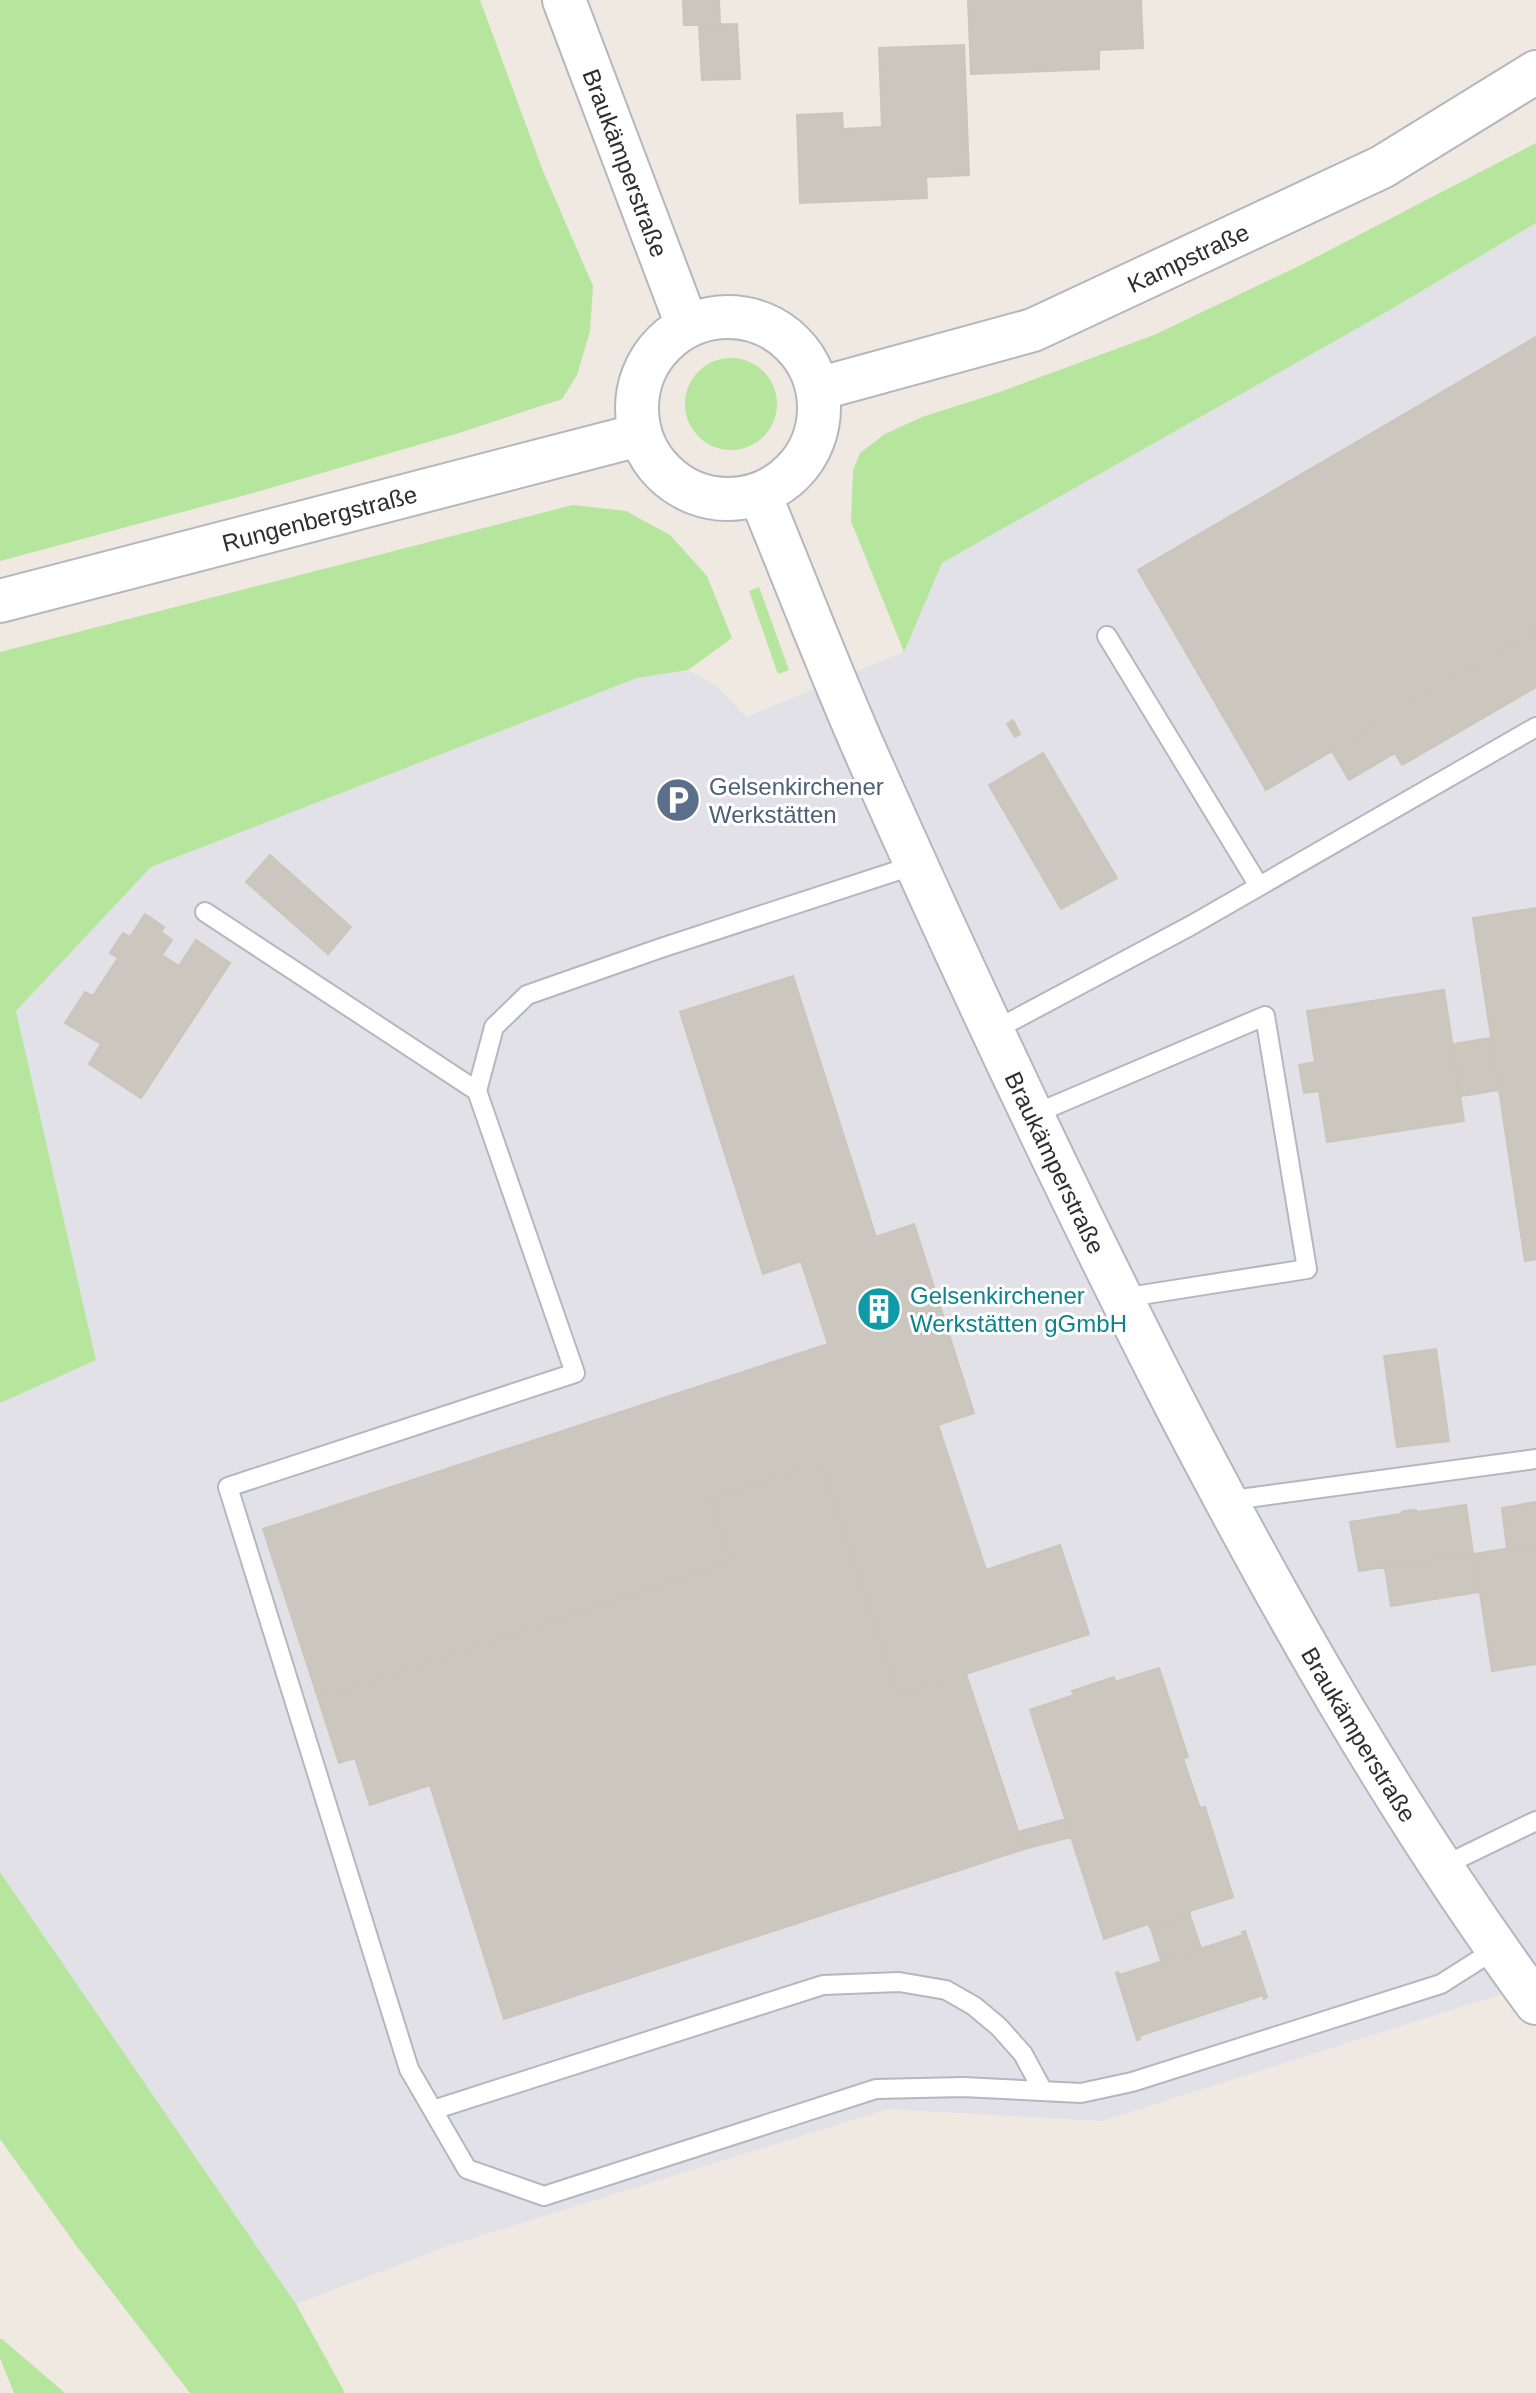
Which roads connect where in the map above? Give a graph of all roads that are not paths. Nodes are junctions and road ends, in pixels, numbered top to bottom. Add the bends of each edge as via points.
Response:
1 (564, 0) edge
2 (1536, 72) edge
3 (687, 325) junction
4 (818, 389) junction
5 (639, 435) junction
6 (760, 495) junction
7 (0, 601) edge
8 (1107, 636) dead end
9 (1536, 727) edge
10 (918, 864) junction
11 (1259, 886) junction
12 (205, 912) dead end
13 (993, 1031) junction
14 (477, 1091) junction
15 (1032, 1115) junction
16 (1120, 1298) junction
17 (1536, 1459) edge
18 (1225, 1501) junction
19 (1536, 1821) edge
20 (1441, 1867) junction
21 (1496, 1949) junction
22 (1536, 2003) edge
23 (1043, 2091) junction
24 (433, 2110) junction

1 - 3 street, Braukämperstraße
2 - 4 street, Kampstraße via 1382,167 1033,330
3 - 4 street via 731,316 753,319 782,333 805,359
3 - 5 street via 647,362 635,404
4 - 6 street via 818,424 803,461
5 - 6 street via 657,468 691,493 723,500
5 - 7 street, Rungenbergstraße
6 - 10 street, Braukämperstraße via 873,770
8 - 11 lane
9 - 11 lane
10 - 13 street, Braukämperstraße
10 - 14 lane via 527,995 494,1027
11 - 13 lane
12 - 14 lane
13 - 15 street, Braukämperstraße
14 - 24 lane via 575,1373 228,1487 409,2069
15 - 16 street, Braukämperstraße
15 - 16 lane via 1265,1016 1307,1269
16 - 18 street, Braukämperstraße
17 - 18 lane
18 - 20 street, Braukämperstraße via 1331,1689
19 - 20 lane
20 - 21 street, Braukämperstraße
21 - 22 street, Braukämperstraße
21 - 23 lane via 1441,1984 1147,2078 1081,2093
23 - 24 lane via 876,2089 544,2196 467,2169
23 - 24 lane via 1023,2054 974,2006 946,1990 899,1982 823,1985

